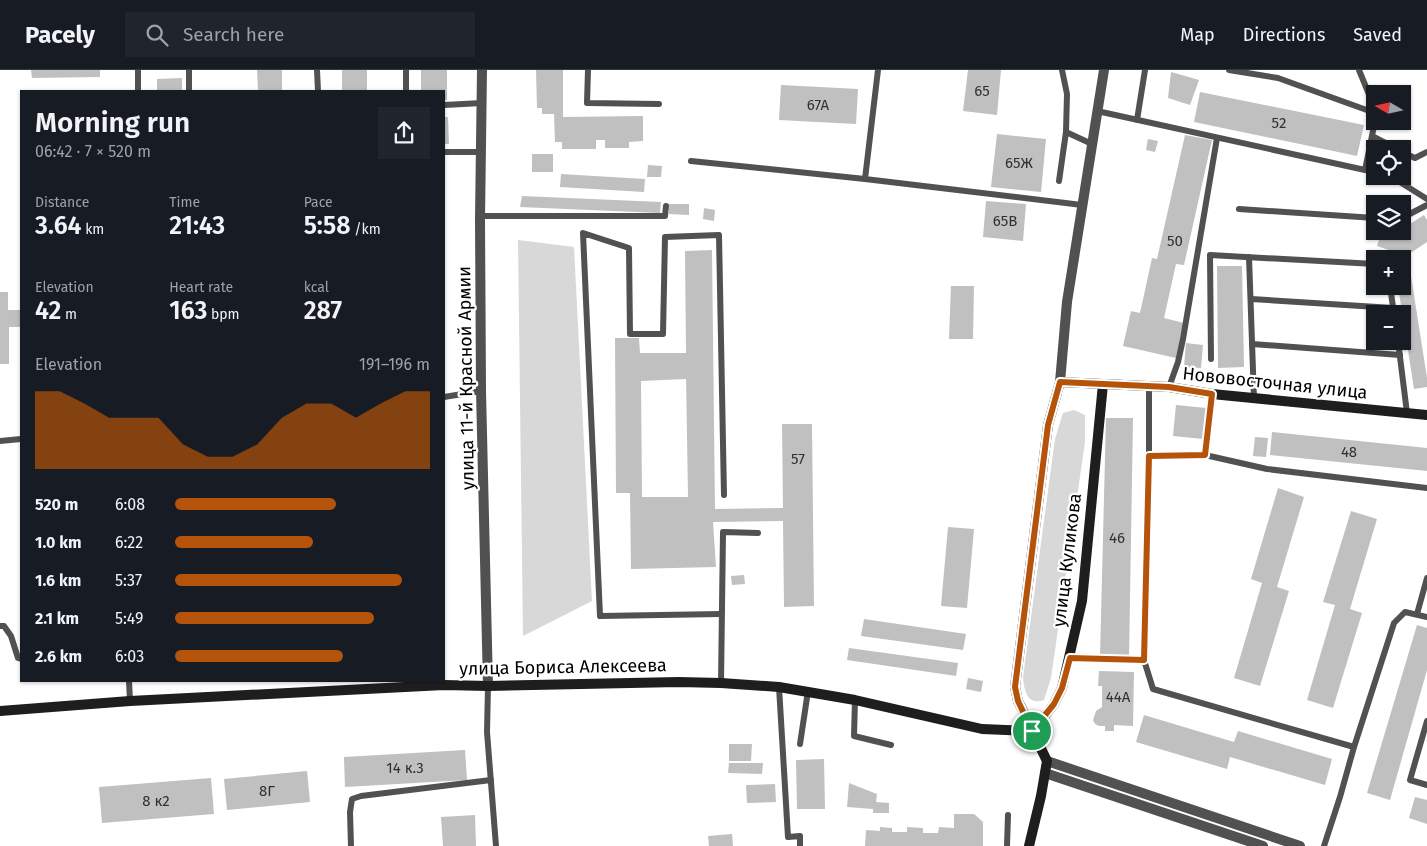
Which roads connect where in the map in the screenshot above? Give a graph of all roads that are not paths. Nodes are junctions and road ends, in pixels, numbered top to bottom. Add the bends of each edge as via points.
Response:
1 (138, 70) edge
2 (189, 70) edge
3 (317, 70) edge
4 (406, 70) edge
5 (482, 70) edge
6 (588, 70) edge
7 (878, 70) edge
8 (1062, 70) edge
9 (1104, 70) edge
10 (1145, 70) edge
11 (1229, 70) edge
12 (1359, 70) edge
13 (1366, 87) edge
14 (138, 90) edge
15 (189, 90) edge
16 (318, 90) edge
17 (406, 90) edge
18 (482, 103) junction
19 (659, 104) dead end
20 (445, 105) edge
21 (1366, 110) edge
22 (1097, 111) junction
23 (1137, 120) junction
24 (1373, 130) edge
25 (1066, 132) junction
26 (1372, 136) junction
27 (1217, 138) junction
28 (1380, 140) edge
29 (1092, 144) junction
30 (445, 152) edge
31 (481, 152) junction
32 (1427, 152) edge
33 (1411, 156) edge
34 (691, 161) dead end
35 (1365, 170) joint
36 (864, 179) junction
37 (1059, 181) dead end
38 (1405, 185) edge
39 (1427, 199) edge
40 (1082, 205) junction
41 (1427, 205) edge
42 (666, 206) dead end
43 (1239, 210) dead end
44 (1411, 213) edge
45 (480, 216) junction
46 (1366, 217) edge
47 (1249, 257) junction
48 (1366, 264) edge
49 (1251, 299) junction
50 (1366, 309) edge
51 (1252, 344) junction
52 (1399, 350) edge
53 (1400, 355) junction
54 (1211, 359) dead end
55 (1060, 382) junction
56 (1103, 384) junction
57 (1149, 386) junction
58 (1169, 387) junction
59 (481, 391) junction
60 (1212, 394) junction
61 (445, 397) edge
62 (1254, 398) junction
63 (1407, 413) junction
64 (1427, 415) edge
65 (20, 439) edge
66 (0, 441) edge
67 (1205, 455) junction
68 (1149, 456) junction
69 (1427, 488) edge
70 (724, 495) dead end
71 (758, 533) dead end
72 (1427, 578) edge
73 (721, 614) junction
74 (1417, 614) junction
75 (1427, 617) edge
76 (0, 626) edge
77 (1070, 658) junction
78 (20, 659) edge
79 (1144, 660) junction
80 (129, 682) edge
81 (721, 683) junction
82 (406, 684) edge
83 (488, 686) junction
84 (779, 688) junction
85 (808, 691) junction
86 (855, 700) junction
87 (130, 701) junction
88 (0, 711) edge
89 (1427, 722) edge
90 (1032, 731) junction
91 (800, 744) dead end
92 (891, 745) dead end
93 (1354, 746) junction
94 (1047, 761) junction
95 (1045, 773) junction
96 (491, 780) junction
97 (1427, 785) edge
98 (1172, 803) junction
99 (1169, 814) junction
100 (1008, 815) dead end
101 (351, 846) edge
102 (496, 846) edge
103 (800, 846) edge
104 (1006, 846) edge
105 (1030, 846) edge
106 (1263, 846) edge
107 (1300, 846) edge
108 (1324, 846) edge

1 - 14 lane
2 - 15 lane
3 - 16 lane
4 - 17 lane
5 - 18 street, улица 11-й Красной Армии
6 - 19 lane via 587,103
7 - 36 lane
8 - 25 lane via 1067,94
9 - 22 street
10 - 23 lane
11 - 21 lane via 1278,78
12 - 13 lane
18 - 20 lane
18 - 31 street, улица 11-й Красной Армии
22 - 23 lane
22 - 29 street
23 - 27 lane
24 - 26 lane
25 - 29 lane
25 - 37 lane
26 - 28 lane
26 - 35 lane
27 - 35 lane
27 - 58 lane via 1178,362
29 - 40 street
30 - 31 lane
31 - 45 street, улица 11-й Красной Армии
32 - 33 lane via 1415,158
34 - 36 lane
36 - 40 lane
38 - 39 lane
40 - 55 street via 1067,302
41 - 44 lane
42 - 45 lane via 665,216
43 - 46 lane
45 - 59 street, улица 11-й Красной Армии
47 - 48 lane
47 - 49 lane
47 - 54 lane via 1210,255
49 - 50 lane
49 - 51 lane
51 - 53 lane
51 - 62 lane
52 - 53 lane
53 - 63 lane
55 - 56 main road, Нововосточная улица
55 - 90 main road, улица Куликова via 1048,425 1015,687
56 - 57 main road, Нововосточная улица
56 - 77 main road, улица Куликова via 1082,601
57 - 58 main road, Нововосточная улица
57 - 68 lane
58 - 60 main road, Нововосточная улица
59 - 61 lane
59 - 83 street, улица 11-й Красной Армии
60 - 62 main road, Нововосточная улица
60 - 67 lane
62 - 63 main road, Нововосточная улица
63 - 64 main road, Нововосточная улица
65 - 66 lane
67 - 68 lane
67 - 69 lane via 1267,469
68 - 79 lane
70 - 73 lane via 719,235 665,237 663,334 630,334 629,248 584,233 600,616
71 - 73 lane via 723,532
72 - 74 lane
73 - 81 lane
74 - 75 lane
74 - 93 lane via 1406,612 1394,623
76 - 78 lane via 4,626 11,636
77 - 79 lane
77 - 90 main road, улица Куликова via 1054,704
79 - 93 lane via 1152,689
80 - 87 lane
81 - 83 main road, улица Бориса Алексеева
81 - 84 main road, улица Бориса Алексеева
82 - 83 main road, улица Бориса Алексеева
82 - 87 main road, улица Бориса Алексеева
83 - 96 lane
84 - 85 main road, улица Бориса Алексеева
84 - 103 lane via 788,836 800,836
85 - 86 main road, улица Бориса Алексеева
85 - 91 lane
86 - 90 main road, улица Бориса Алексеева via 982,729
86 - 92 lane via 854,736
87 - 88 main road, улица Бориса Алексеева
89 - 97 lane via 1410,780
90 - 94 main road, улица Куликова
93 - 108 lane
94 - 95 main road
94 - 98 street
95 - 99 street
95 - 105 main road
96 - 101 lane via 352,799
96 - 102 lane
98 - 99 street
98 - 107 street
99 - 106 street
100 - 104 lane

